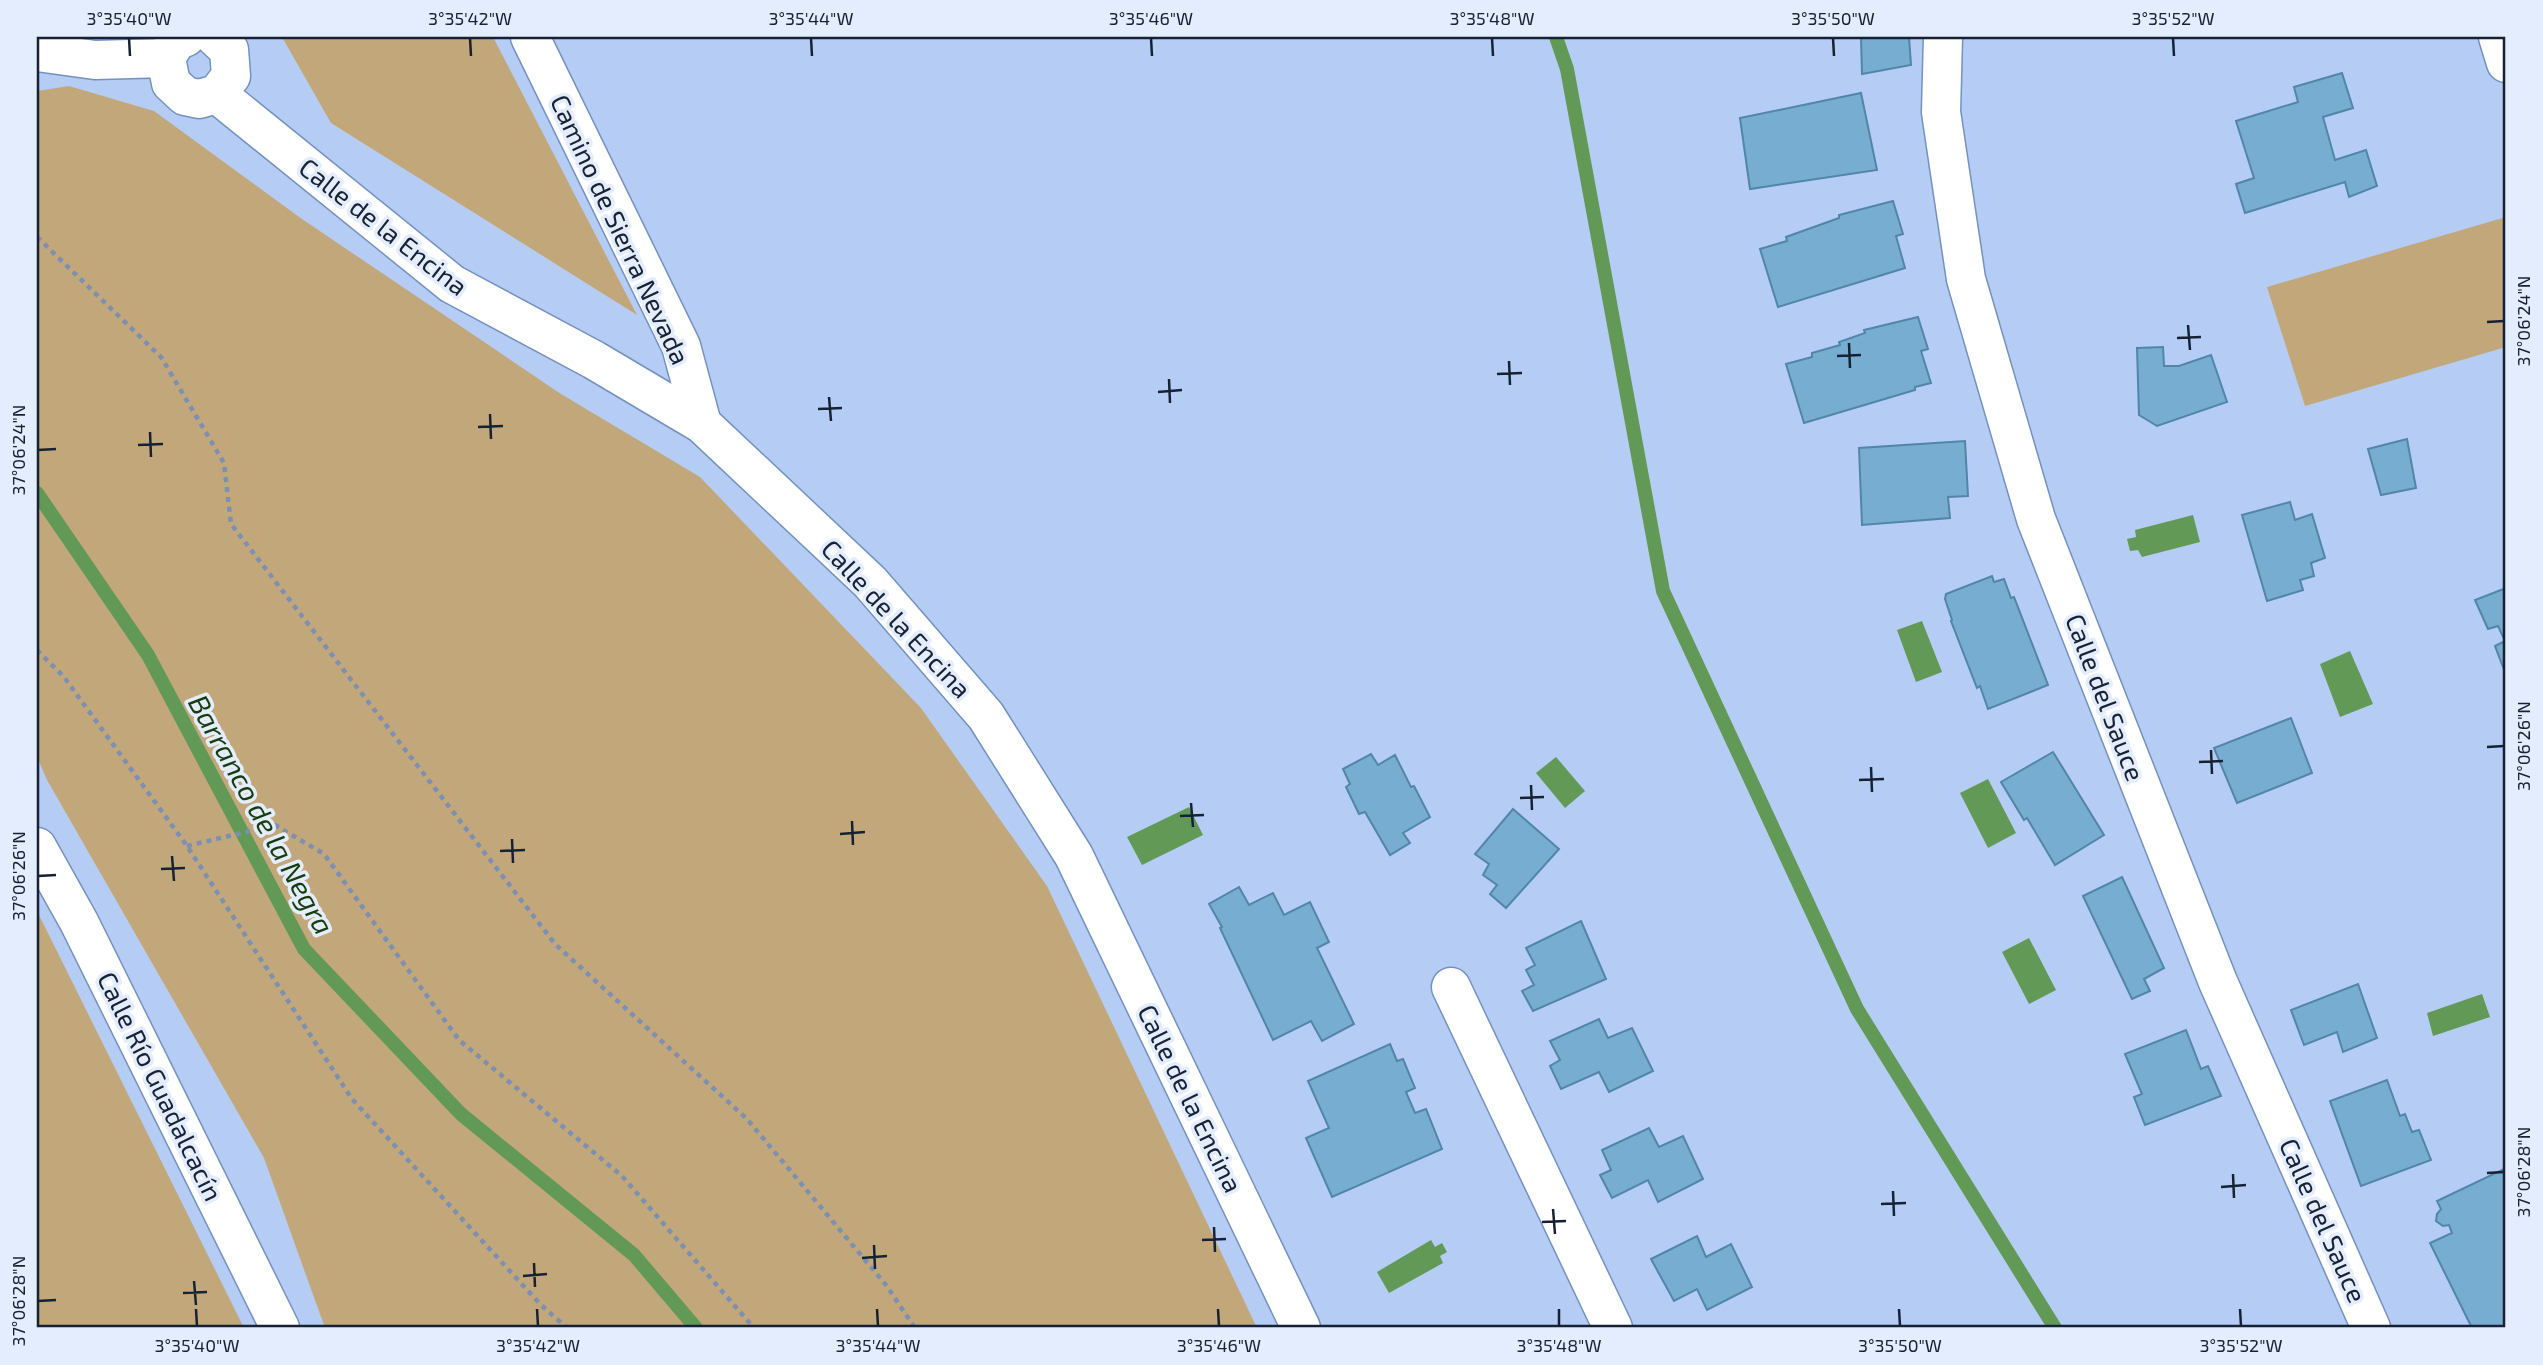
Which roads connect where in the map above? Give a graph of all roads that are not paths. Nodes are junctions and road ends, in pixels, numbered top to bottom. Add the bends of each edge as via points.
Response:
1 (215, 37) edge
2 (530, 37) edge
3 (1943, 37) edge
4 (2498, 37) edge
5 (176, 47) edge
6 (37, 52) edge
7 (2506, 63) edge
8 (217, 94) junction
9 (702, 424) junction
10 (37, 847) edge
11 (1451, 988) dead end
12 (280, 1328) edge
13 (1301, 1328) edge
14 (1613, 1328) edge
15 (2371, 1328) edge

1 - 8 street via 229,50 231,76
2 - 9 street, Camino de Sierra Nevada via 681,346
3 - 15 street, Calle del Sauce via 1941,112 1966,279 2036,519 2218,982
4 - 7 street
5 - 6 street via 95,60
5 - 8 street via 171,83 185,96 198,99
8 - 9 street, Calle de la Encina via 452,284
9 - 13 street, Calle de la Encina via 870,582 986,716 1074,856
10 - 12 street, Calle Río Guadalcacín via 79,922
11 - 14 street

